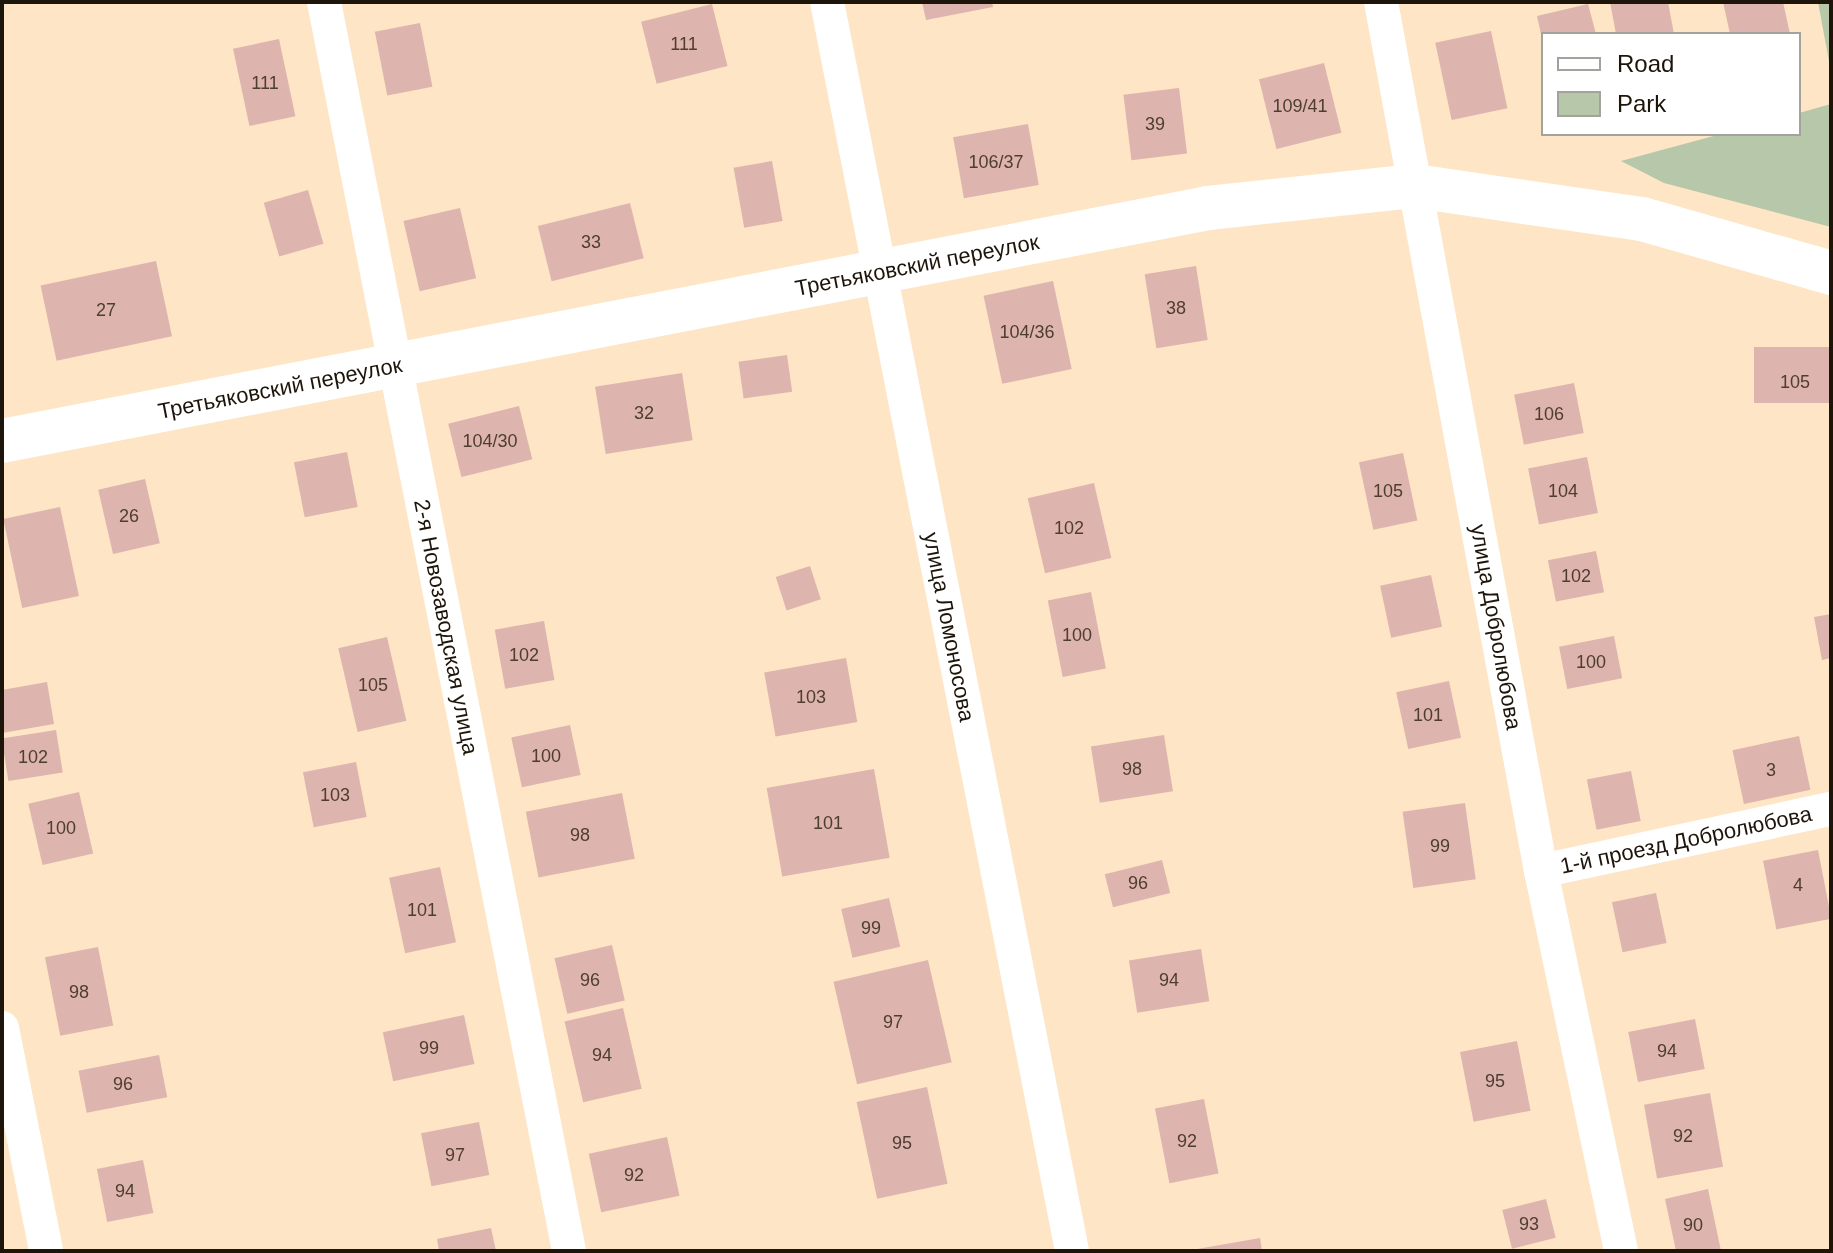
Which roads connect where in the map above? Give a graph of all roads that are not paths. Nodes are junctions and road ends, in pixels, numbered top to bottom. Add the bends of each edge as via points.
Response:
1 (324, 2) edge
2 (827, 2) edge
3 (1381, 2) edge
4 (1415, 186) junction
5 (880, 273) junction
6 (1831, 273) edge
7 (395, 366) junction
8 (2, 441) edge
9 (1831, 809) edge
10 (1541, 871) junction
11 (2, 1028) edge
12 (46, 1251) edge
13 (569, 1251) edge
14 (1072, 1251) edge
15 (1621, 1251) edge

1 - 7 street, 2-я Новозаводская улица
2 - 5 street, улица Ломоносова
3 - 4 street, улица Добролюбова
4 - 5 main road, Третьяковский переулок via 1208,208
4 - 6 main road, Третьяковский переулок via 1642,219
4 - 10 street, улица Добролюбова
5 - 7 main road, Третьяковский переулок
5 - 14 street, улица Ломоносова
7 - 8 main road, Третьяковский переулок
7 - 13 street, 2-я Новозаводская улица
9 - 10 street, 1-й проезд Добролюбова
10 - 15 street, улица Добролюбова
11 - 12 street

